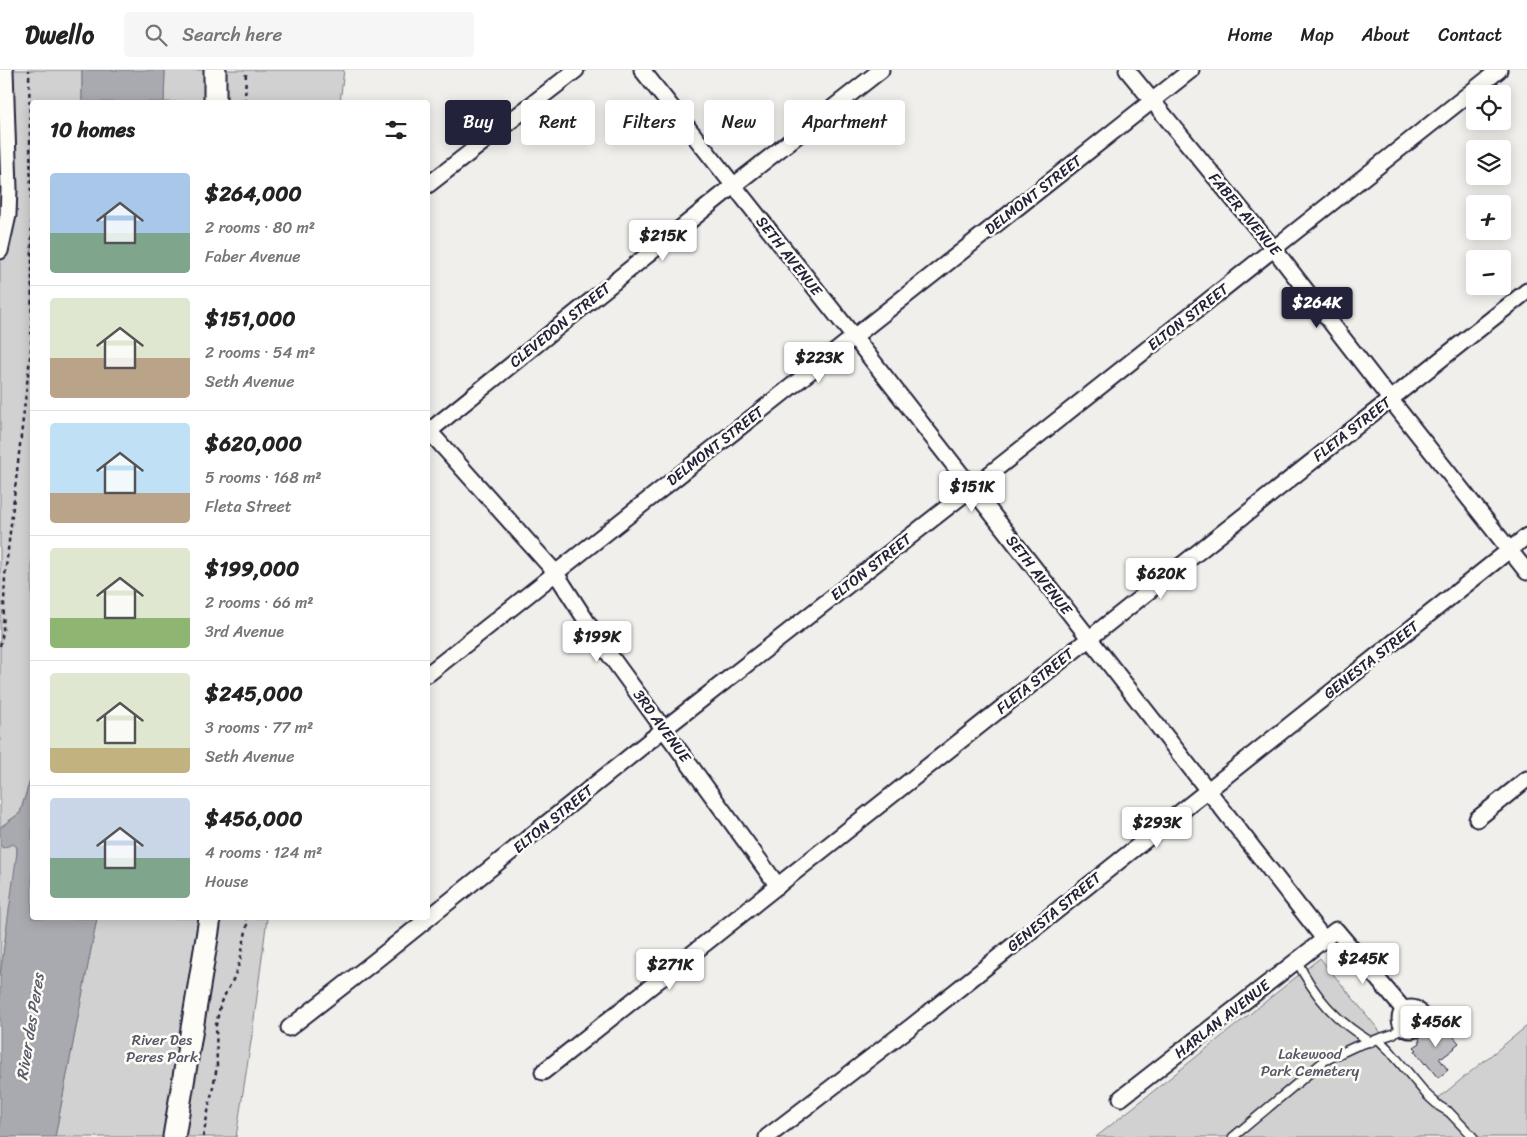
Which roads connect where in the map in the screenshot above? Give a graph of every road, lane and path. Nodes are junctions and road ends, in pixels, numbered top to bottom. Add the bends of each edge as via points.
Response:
1 (5, 70) edge
2 (28, 70) edge
3 (215, 70) edge
4 (246, 70) edge
5 (576, 70) edge
6 (642, 70) edge
7 (881, 70) edge
8 (1127, 70) edge
9 (1191, 70) edge
10 (1499, 70) edge
11 (214, 100) edge
12 (246, 100) edge
13 (1152, 102) junction
14 (30, 168) edge
15 (430, 184) edge
16 (733, 186) junction
17 (1274, 249) junction
18 (0, 251) edge
19 (1527, 291) edge
20 (854, 337) junction
21 (30, 365) edge
22 (1390, 399) junction
23 (430, 430) edge
24 (430, 434) edge
25 (972, 488) junction
26 (1527, 536) edge
27 (1510, 549) junction
28 (555, 572) junction
29 (1527, 572) edge
30 (1089, 638) junction
31 (0, 646) edge
32 (430, 672) edge
33 (664, 729) junction
34 (1527, 779) edge
35 (1207, 789) junction
36 (1477, 819) dead end
37 (778, 886) junction
38 (430, 917) edge
39 (210, 920) edge
40 (246, 920) edge
41 (426, 920) edge
42 (1324, 939) junction
43 (1296, 961) junction
44 (1403, 1026) joint
45 (289, 1028) dead end
46 (1375, 1041) junction
47 (543, 1072) dead end
48 (1121, 1098) dead end
49 (174, 1137) edge
50 (203, 1137) edge
51 (767, 1137) edge
52 (1233, 1137) edge
53 (1474, 1137) edge

1 - 18 street via 9,189 8,215
2 - 14 path
3 - 11 main road
4 - 12 path
5 - 15 street
6 - 16 street, SETH AVENUE
7 - 16 street, CLEVEDON STREET
8 - 13 street, FABER AVENUE
9 - 13 street, DELMONT STREET
10 - 17 street, ELTON STREET
13 - 17 street, FABER AVENUE
13 - 20 street, DELMONT STREET
16 - 20 street, SETH AVENUE
16 - 23 street, CLEVEDON STREET
17 - 22 street, FABER AVENUE
17 - 25 street, ELTON STREET
19 - 22 street, FLETA STREET
20 - 25 street, SETH AVENUE
20 - 28 street, DELMONT STREET
21 - 31 path
22 - 27 street, FABER AVENUE
22 - 30 street, FLETA STREET
24 - 28 street, 3RD AVENUE
25 - 30 street, SETH AVENUE
25 - 33 street, ELTON STREET
26 - 27 street, GENESTA STREET
27 - 29 street, FABER AVENUE
27 - 35 street, GENESTA STREET
28 - 32 street, DELMONT STREET
28 - 33 street, 3RD AVENUE via 598,639
30 - 35 street, SETH AVENUE
30 - 37 street, FLETA STREET
33 - 37 street, 3RD AVENUE
33 - 38 street, ELTON STREET
34 - 36 street
35 - 42 street, SETH AVENUE
35 - 51 street, GENESTA STREET via 912,1026
37 - 47 street, FLETA STREET
39 - 49 main road
40 - 50 path via 240,961 221,1002 216,1025 217,1067
41 - 45 street, ELTON STREET
42 - 43 street, HARLAN AVENUE
42 - 44 street via 1336,930 1404,1010 1411,1008 1420,1013 1422,1020 1416,1029 1409,1030
43 - 46 lane via 1318,997 1335,1016 1351,1030
43 - 48 street, HARLAN AVENUE
44 - 46 lane
46 - 52 lane via 1324,1061
46 - 53 lane via 1390,1051 1427,1095

